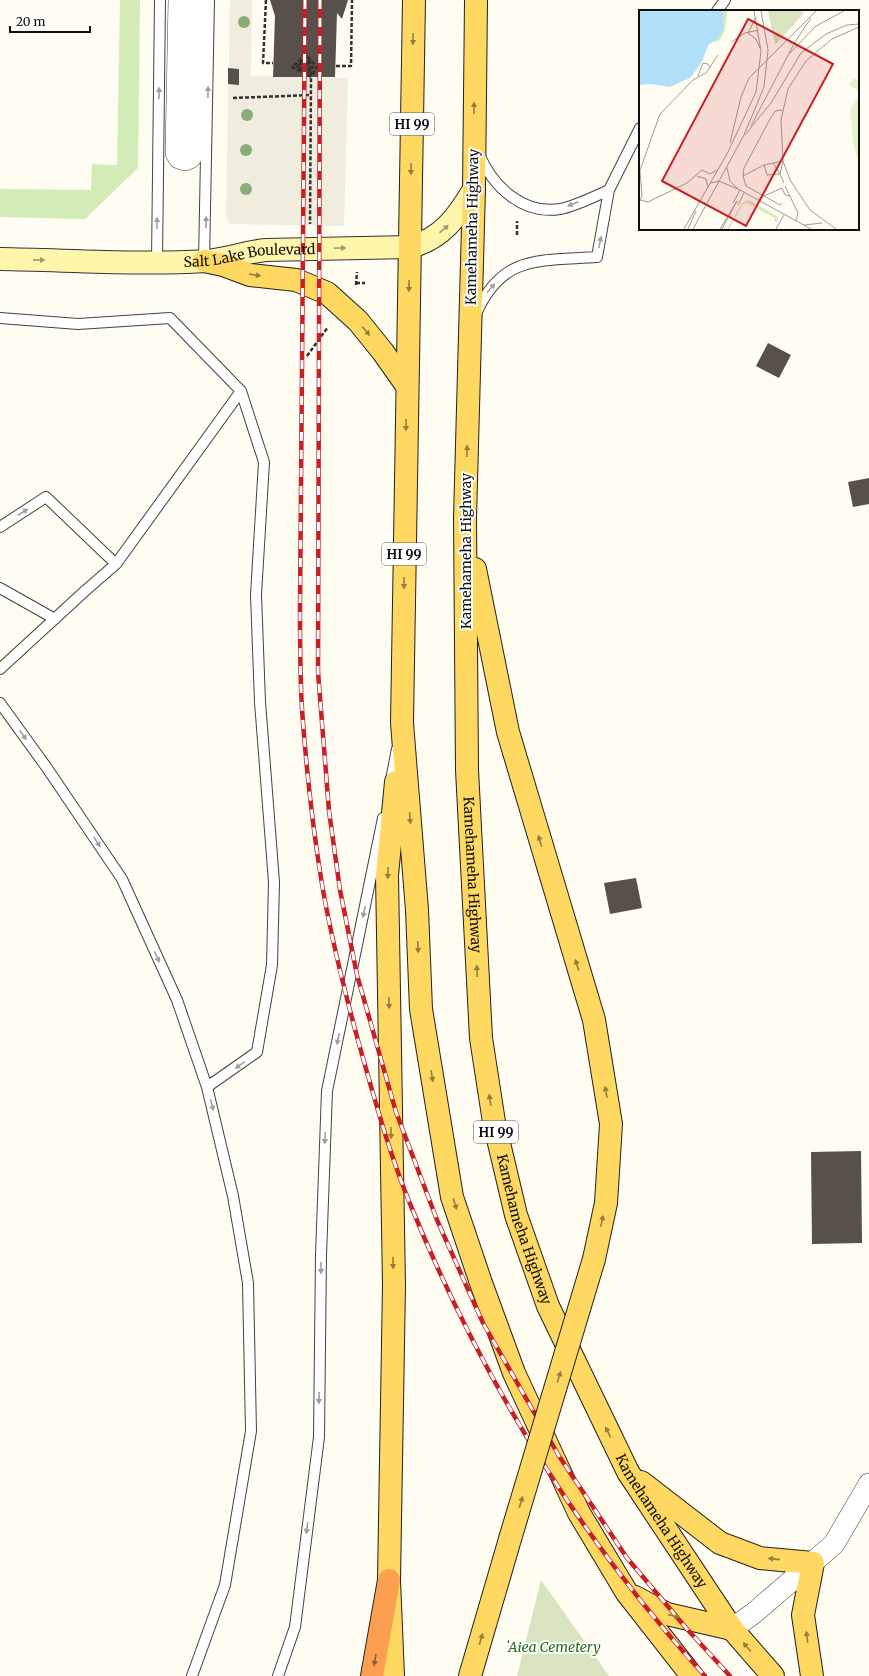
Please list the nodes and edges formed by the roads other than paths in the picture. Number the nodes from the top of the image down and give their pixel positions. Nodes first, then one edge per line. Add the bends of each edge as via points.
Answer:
1 (160, 0) edge
2 (180, 0) edge
3 (197, 0) edge
4 (209, 0) edge
5 (414, 0) edge
6 (476, 0) edge
7 (725, 0) edge
8 (718, 10) edge
9 (639, 130) edge
10 (474, 142) junction
11 (474, 189) junction
12 (610, 190) junction
13 (410, 247) junction
14 (0, 259) edge
15 (204, 261) junction
16 (157, 262) junction
17 (0, 318) edge
18 (470, 350) junction
19 (407, 386) junction
20 (241, 391) junction
21 (465, 518) junction
22 (0, 527) edge
23 (116, 564) junction
24 (0, 588) edge
25 (55, 619) junction
26 (0, 669) edge
27 (0, 704) edge
28 (402, 723) junction
29 (207, 1088) junction
30 (628, 1472) junction
31 (869, 1484) edge
32 (813, 1563) junction
33 (389, 1580) junction
34 (627, 1592) junction
35 (732, 1629) junction
36 (192, 1676) edge
37 (278, 1676) edge
38 (372, 1676) edge
39 (393, 1676) edge
40 (470, 1676) edge
41 (692, 1676) edge
42 (773, 1676) edge
43 (812, 1676) edge

16 -> 1 lane
2 - 3 street via 176,153 179,158 185,160 194,153
15 -> 4 lane
5 -> 13 main road, HI 99
10 -> 6 main road, Kamehameha Highway / HI 99
7 - 8 lane
9 - 12 lane
10 - 11 main road, Kamehameha Highway / HI 99
12 -> 10 lane via 562,208 540,208 524,204 512,198 496,183
13 -> 11 main road, Salt Lake Boulevard via 430,240 446,228 461,211
11 - 18 main road, Kamehameha Highway / HI 99
18 -> 12 lane via 476,313 486,293 500,277 515,267 544,260 597,257
15 -> 13 main road, Salt Lake Boulevard via 266,250
13 -> 19 main road, HI 99
14 -> 16 main road, Salt Lake Boulevard
15 - 16 main road, Salt Lake Boulevard
15 -> 19 main road via 250,275 296,280 323,291 358,321
17 - 20 lane via 78,324 170,318
21 -> 18 main road, Kamehameha Highway / HI 99
19 -> 28 main road, HI 99
20 - 23 lane
20 -> 29 lane via 264,462 256,595 260,702 274,882 272,965 257,1052
30 -> 21 main road, Kamehameha Highway / HI 99 via 548,1306 516,1215 494,1122 481,1038 467,770
40 -> 21 main road, bridge via 594,1259 606,1203 611,1124 595,1028 508,732
22 -> 23 lane via 46,498
23 - 25 lane
24 - 25 lane
25 - 26 lane
27 -> 29 lane via 122,879 176,1000
28 -> 33 main road via 387,875 394,1285
28 -> 34 main road, HI 99 via 417,910 421,1008 452,1197 514,1373 579,1514
28 -> 37 lane via 327,1091 321,1255 319,1437 294,1627
29 -> 36 lane via 233,1196 248,1283 251,1431 225,1585
32 -> 30 main road via 760,1558 720,1543
30 - 35 main road, Kamehameha Highway / HI 99
31 - 32 street via 834,1544
32 - 35 street via 754,1614
43 -> 32 main road via 803,1615
33 -> 38 highway
33 - 39 main road
34 -> 35 main road via 667,1614
34 - 41 main road, HI 99
42 -> 35 main road, Kamehameha Highway / HI 99

